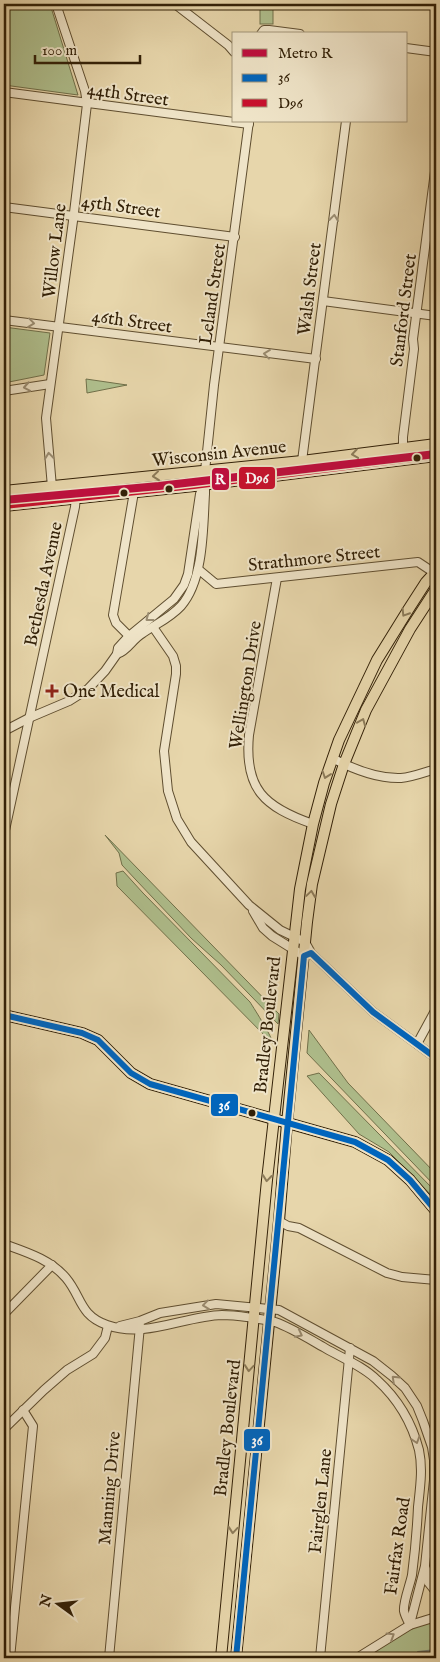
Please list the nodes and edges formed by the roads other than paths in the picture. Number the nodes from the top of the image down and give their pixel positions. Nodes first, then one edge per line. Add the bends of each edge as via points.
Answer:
1 (56, 4) edge
2 (174, 4) edge
3 (262, 32) edge
4 (284, 32) edge
5 (408, 48) edge
6 (232, 50) edge
7 (436, 52) edge
8 (4, 92) edge
9 (86, 104) junction
10 (232, 121) edge
11 (346, 122) edge
12 (249, 123) edge
13 (436, 164) edge
14 (4, 207) edge
15 (74, 215) junction
16 (235, 236) junction
17 (323, 301) junction
18 (416, 313) junction
19 (436, 316) edge
20 (4, 320) edge
21 (59, 327) junction
22 (219, 348) junction
23 (316, 359) junction
24 (50, 384) junction
25 (4, 391) edge
26 (436, 444) edge
27 (403, 447) junction
28 (436, 456) edge
29 (403, 460) junction
30 (302, 461) junction
31 (205, 471) junction
32 (77, 485) junction
33 (204, 485) junction
34 (52, 487) junction
35 (4, 491) edge
36 (134, 492) junction
37 (76, 498) junction
38 (43, 502) junction
39 (4, 506) edge
40 (198, 569) junction
41 (435, 573) edge
42 (188, 574) junction
43 (277, 578) junction
44 (195, 581) junction
45 (436, 589) edge
46 (429, 598) junction
47 (153, 627) junction
48 (131, 638) junction
49 (29, 718) junction
50 (4, 731) edge
51 (332, 758) junction
52 (344, 764) junction
53 (436, 769) edge
54 (313, 824) junction
55 (4, 836) edge
56 (249, 905) junction
57 (293, 936) junction
58 (305, 942) junction
59 (292, 948) junction
60 (308, 954) junction
61 (436, 1009) edge
62 (4, 1015) edge
63 (417, 1044) junction
64 (436, 1058) edge
65 (273, 1119) junction
66 (287, 1123) junction
67 (436, 1211) edge
68 (284, 1224) junction
69 (4, 1244) edge
70 (52, 1265) junction
71 (436, 1280) edge
72 (255, 1306) junction
73 (270, 1308) junction
74 (4, 1314) edge
75 (254, 1319) junction
76 (268, 1321) junction
77 (108, 1326) junction
78 (140, 1326) junction
79 (350, 1348) junction
80 (348, 1361) junction
81 (23, 1410) junction
82 (4, 1429) edge
83 (417, 1528) junction
84 (430, 1529) junction
85 (426, 1566) junction
86 (436, 1592) edge
87 (436, 1617) edge
88 (410, 1625) junction
89 (10, 1658) edge
90 (109, 1658) edge
91 (221, 1658) edge
92 (236, 1658) edge
93 (320, 1658) edge
94 (357, 1658) edge

1 - 9 street, Willow Lane via 85,91
2 - 6 street
3 - 4 street
5 - 7 street
8 - 9 street, 44th Street
9 - 10 street, 44th Street
9 - 15 street, Willow Lane
17 -> 11 street, Walsh Street
12 - 16 street, Leland Street
13 - 18 street, Stanford Street
14 - 15 street, 45th Street
15 - 16 street, 45th Street
15 - 21 street, Willow Lane
16 - 22 street, Leland Street
17 - 18 street
17 - 23 street, Walsh Street
18 - 19 street
18 - 27 street, Stanford Street
20 -> 21 street, 46th Street
21 - 22 street, 46th Street
21 - 24 street, Willow Lane
23 -> 22 street, 46th Street
22 - 31 street, Leland Street
23 - 30 street, Walsh Street
24 -> 25 street
34 -> 24 street, Willow Lane via 46,425
26 - 27 main road, Wisconsin Avenue
27 - 29 street, Stanford Street
27 -> 30 main road, Wisconsin Avenue
28 - 29 main road, Wisconsin Avenue
29 - 33 main road, Wisconsin Avenue
30 - 31 main road, Wisconsin Avenue
31 -> 32 main road, Wisconsin Avenue
31 - 33 street, Leland Street
32 - 34 main road, Wisconsin Avenue
32 - 37 street, Bethesda Avenue
33 - 36 main road, Wisconsin Avenue
33 - 40 street
33 - 42 street
34 - 35 main road, Wisconsin Avenue
34 - 38 street
36 - 37 main road, Wisconsin Avenue
36 - 48 street via 113,615 116,623
37 - 38 main road, Wisconsin Avenue
37 - 49 street, Bethesda Avenue
38 - 39 main road, Wisconsin Avenue
40 - 43 street, Strathmore Street via 216,584
40 - 44 street
41 - 43 street, Strathmore Street via 418,562
41 - 46 main road
41 -> 51 main road, Bradley Boulevard via 377,660
42 - 44 street
42 -> 48 street via 174,599
43 - 54 street, Wellington Drive via 249,736 249,769 256,785 274,806 289,816
44 - 47 street via 181,606
45 - 46 main road, Bradley Boulevard
52 -> 46 main road, Bradley Boulevard via 374,696
47 - 48 street
47 - 56 street via 176,666 164,751 168,792 177,819 191,842
48 - 49 street via 118,648 97,680 80,696
49 - 50 street
49 - 55 street, Bethesda Avenue
51 - 52 street
51 -> 54 main road, Bradley Boulevard
52 - 53 street via 377,775 401,778
58 -> 52 main road, Bradley Boulevard via 312,884
54 - 57 main road, Bradley Boulevard
56 - 57 street via 280,930
56 - 59 street via 263,928
57 - 58 street
57 - 59 main road, Bradley Boulevard
58 - 60 main road, Bradley Boulevard
59 - 60 street
59 - 65 main road, Bradley Boulevard
60 - 63 street via 373,1012
60 - 66 main road, Bradley Boulevard
61 - 63 street
62 - 65 main road via 76,1030 98,1040 131,1073 146,1082
63 - 64 street
65 - 66 main road
65 -> 72 main road, Bradley Boulevard
66 - 67 main road via 355,1142 381,1155 410,1180
66 - 68 main road, Bradley Boulevard
68 - 71 street via 299,1228 387,1273
68 - 73 main road, Bradley Boulevard
69 - 70 street
70 - 74 street
70 - 77 street via 66,1279 89,1315
72 - 73 street, Fairfax Road
72 - 75 main road, Bradley Boulevard
72 -> 78 street, Fairfax Road via 216,1304 189,1307 160,1313
73 - 76 main road, Bradley Boulevard
73 - 79 street, Fairfax Road via 281,1310
75 - 76 street, Fairfax Road
75 - 78 street, Fairfax Road via 220,1315
75 -> 91 main road, Bradley Boulevard
76 -> 80 street, Fairfax Road via 298,1333
76 - 92 main road, Bradley Boulevard
77 - 78 street, Fairfax Road via 125,1330
77 - 81 street via 105,1338 93,1354 67,1370
78 - 90 street, Manning Drive
79 - 80 street, Fairglen Lane
84 -> 79 street, Fairfax Road via 434,1460 417,1406 392,1376
80 -> 83 street, Fairfax Road via 376,1379 398,1404 415,1437 421,1462
80 - 93 street, Fairglen Lane
81 - 82 street
81 - 89 street via 32,1426
83 - 84 street
83 - 88 street, Fairfax Road via 412,1576 404,1606
84 - 85 street, Fairfax Road
85 - 86 street via 428,1582
85 - 88 street, Fairfax Road
87 - 88 street
94 -> 88 street

